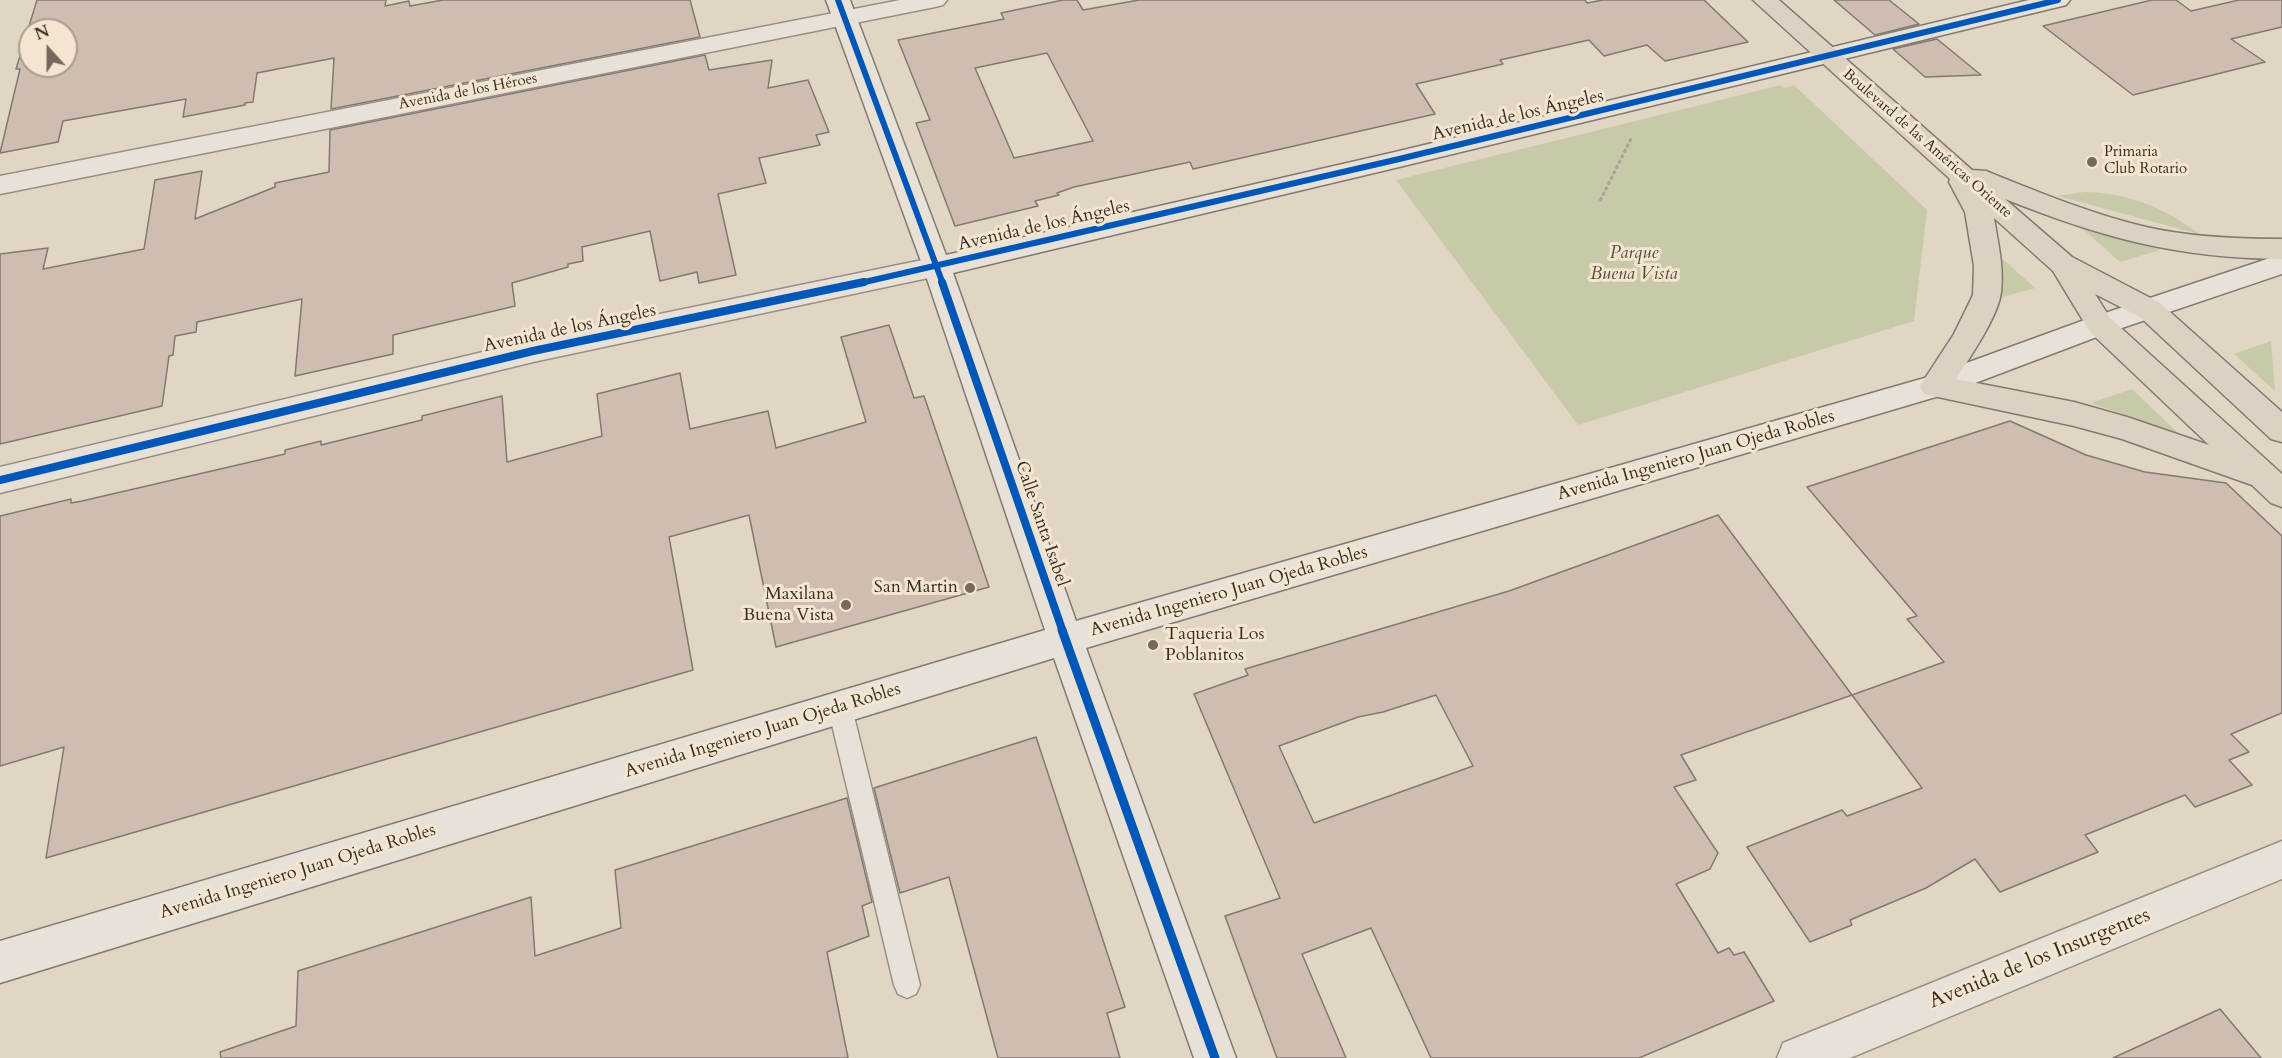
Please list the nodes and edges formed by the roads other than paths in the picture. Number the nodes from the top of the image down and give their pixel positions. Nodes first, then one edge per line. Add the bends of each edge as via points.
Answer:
1 (935, 0) edge
2 (1765, 0) edge
3 (2058, 0) edge
4 (841, 9) edge
5 (1828, 57) junction
6 (1953, 167) junction
7 (0, 185) edge
8 (2282, 249) edge
9 (2062, 264) junction
10 (2282, 264) edge
11 (937, 267) junction
12 (2150, 310) junction
13 (2100, 325) junction
14 (1935, 386) junction
15 (2282, 430) edge
16 (0, 480) edge
17 (2272, 485) edge
18 (1066, 639) junction
19 (840, 708) junction
20 (2282, 860) edge
21 (0, 962) edge
22 (907, 985) dead end
23 (1215, 1058) edge
24 (1798, 1058) edge

1 - 4 street, Avenida de los Héroes
2 - 5 main road, Boulevard de las Américas Oriente
3 - 5 street, Avenida de los Ángeles
4 - 7 street, Avenida de los Héroes
4 - 11 street, Calle Santa Isabel
5 - 6 main road, Boulevard de las Américas Oriente
5 - 11 street, Avenida de los Ángeles
6 - 8 main road via 2048,206 2128,232 2226,249
6 - 9 main road, Boulevard de las Américas Oriente
6 - 14 main road via 1979,212 1988,266 1987,295 1967,338
9 - 12 main road, Boulevard de las Américas Oriente
9 - 13 main road, Boulevard de las Américas Oriente
10 - 12 street, Avenida Ingeniero Juan Ojeda Robles
11 - 16 street, Avenida de los Ángeles via 533,351
11 - 18 street, Calle Santa Isabel
12 - 13 street, Avenida Ingeniero Juan Ojeda Robles
12 - 15 main road, Boulevard de las Américas Oriente
13 - 14 street, Avenida Ingeniero Juan Ojeda Robles
13 - 17 main road, Boulevard de las Américas Oriente
14 - 17 main road via 2074,414 2127,429
14 - 18 street, Avenida Ingeniero Juan Ojeda Robles
18 - 19 street, Avenida Ingeniero Juan Ojeda Robles
18 - 23 street, Calle Santa Isabel
19 - 21 street, Avenida Ingeniero Juan Ojeda Robles
19 - 22 lane
20 - 24 street, Avenida de los Insurgentes

